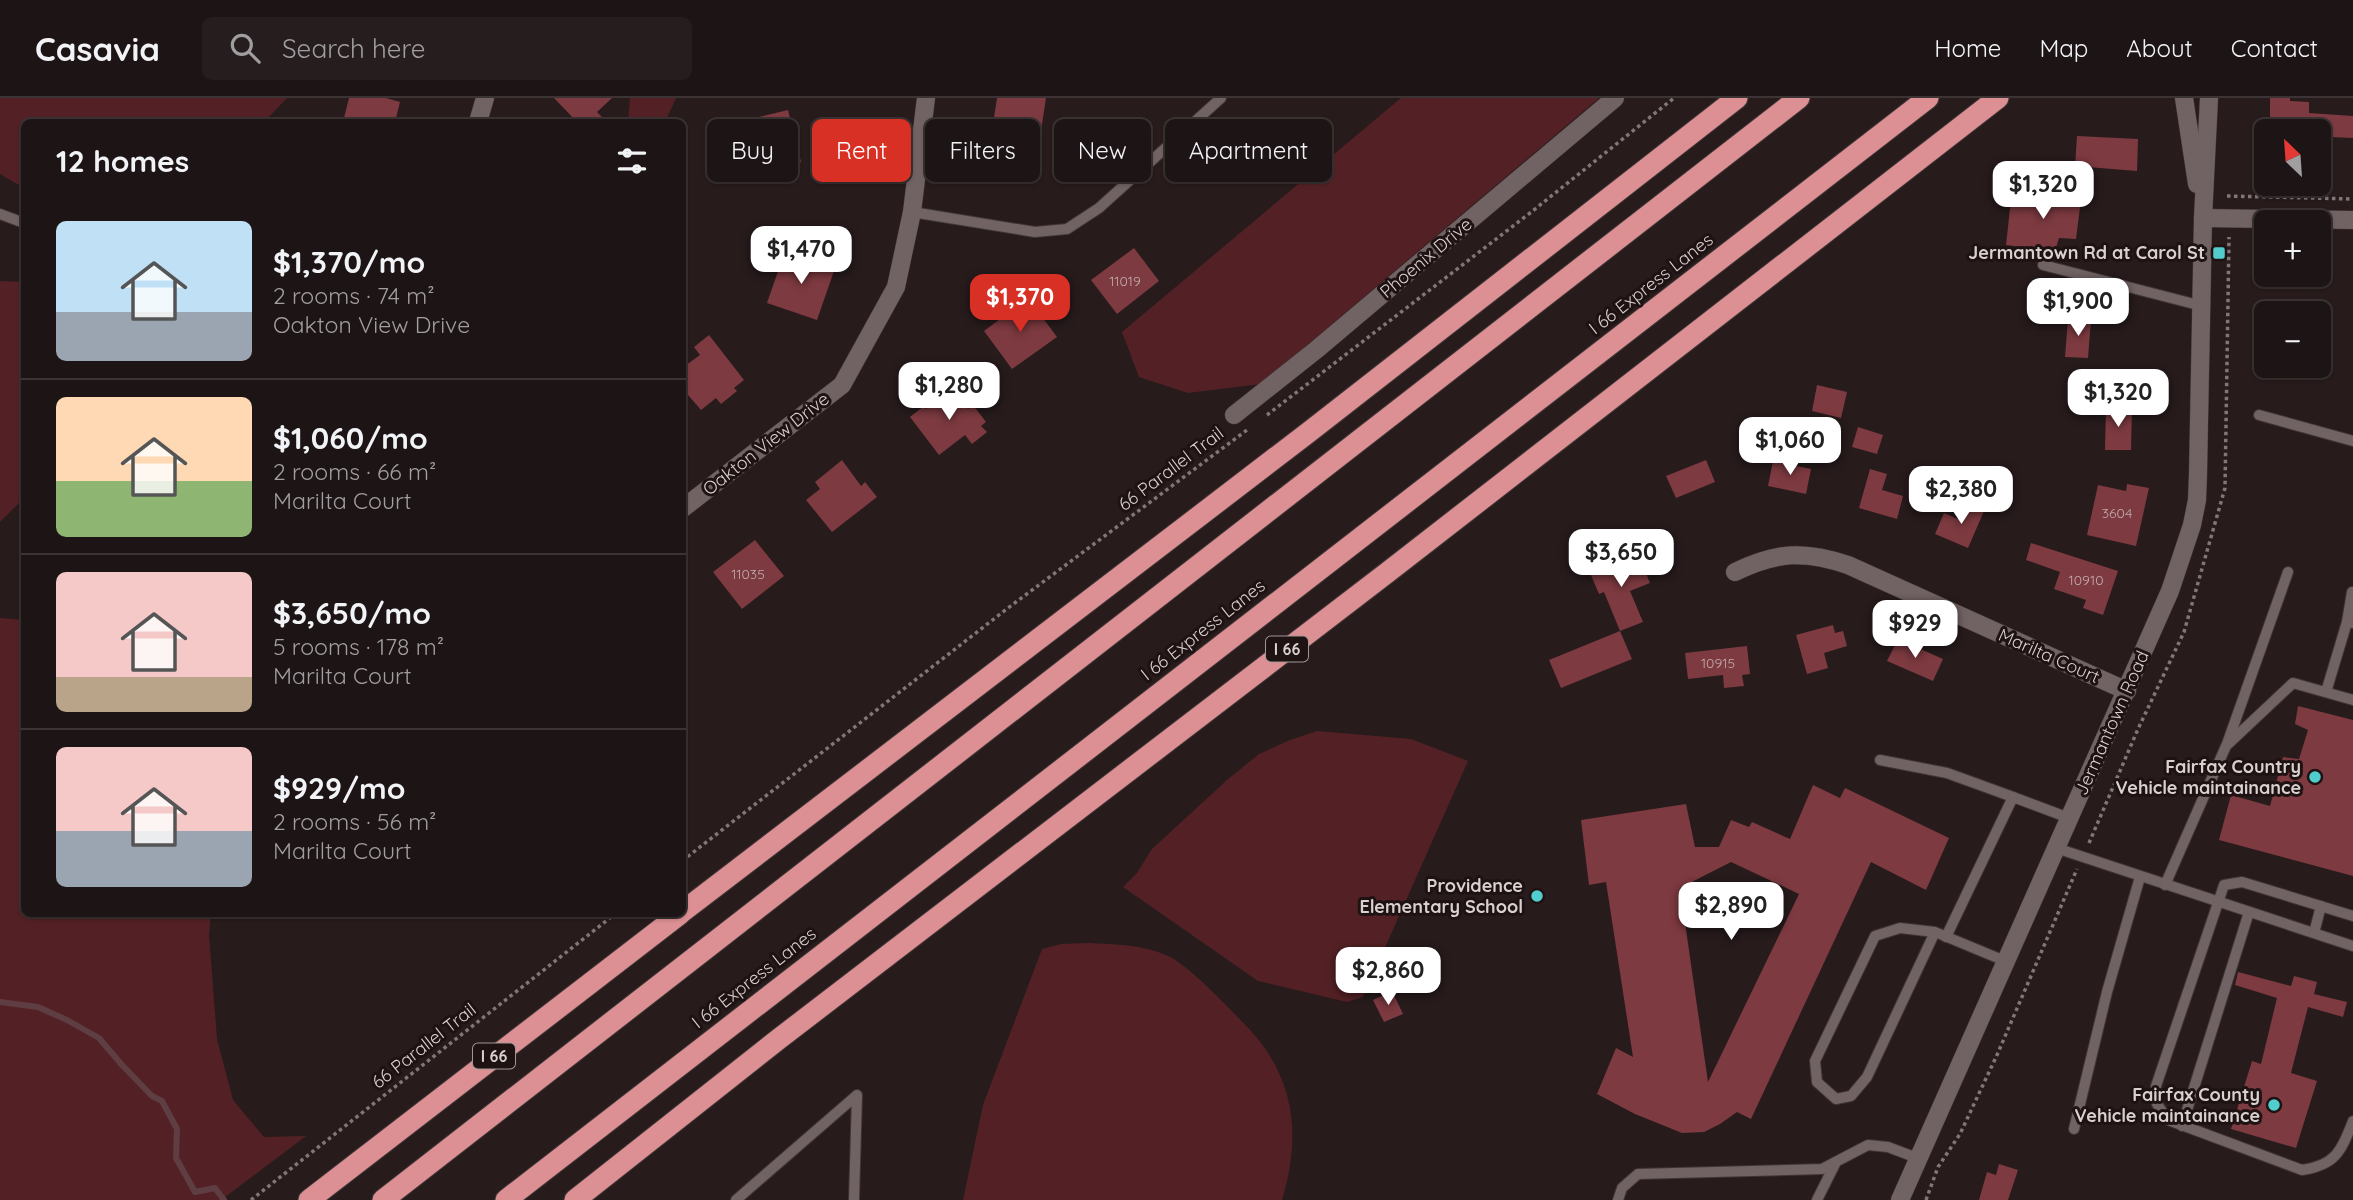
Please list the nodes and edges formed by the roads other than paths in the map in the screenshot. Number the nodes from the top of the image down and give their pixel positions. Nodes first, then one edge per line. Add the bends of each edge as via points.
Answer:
1 (485, 98) edge
2 (926, 98) edge
3 (1221, 98) edge
4 (1615, 98) edge
5 (1737, 98) edge
6 (1799, 98) edge
7 (1928, 98) edge
8 (1998, 98) edge
9 (2183, 98) edge
10 (2209, 98) edge
11 (479, 119) edge
12 (912, 212) junction
13 (0, 215) edge
14 (2203, 218) junction
15 (2353, 220) edge
16 (21, 222) edge
17 (2043, 265) dead end
18 (2202, 306) junction
19 (1234, 415) dead end
20 (2259, 415) dead end
21 (2353, 440) edge
22 (686, 506) edge
23 (1735, 572) dead end
24 (2288, 572) dead end
25 (2352, 592) edge
26 (2350, 622) edge
27 (2127, 691) junction
28 (2326, 692) junction
29 (2353, 700) edge
30 (2226, 746) junction
31 (1880, 760) dead end
32 (2013, 797) junction
33 (2069, 818) junction
34 (2056, 848) junction
35 (2140, 877) junction
36 (2165, 885) junction
37 (2217, 901) junction
38 (2321, 906) junction
39 (686, 909) edge
40 (2249, 912) junction
41 (2353, 916) edge
42 (676, 917) edge
43 (1935, 932) junction
44 (2314, 933) junction
45 (1946, 937) junction
46 (2353, 946) edge
47 (2005, 961) junction
48 (2353, 1121) edge
49 (2182, 1126) junction
50 (2074, 1129) dead end
51 (1917, 1158) junction
52 (1836, 1162) junction
53 (309, 1200) edge
54 (383, 1200) edge
55 (506, 1200) edge
56 (575, 1200) edge
57 (736, 1200) edge
58 (854, 1200) edge
59 (1618, 1200) edge
60 (1817, 1200) edge
61 (1900, 1200) edge

1 - 11 street
2 - 12 street, Oakton View Drive
3 - 12 lane via 1099,208 1067,229 1035,232
4 - 19 street, Phoenix Drive
5 - 39 highway, I 66
6 - 54 highway
7 - 55 highway, I 66 Express Lanes
8 - 56 highway, I 66
9 - 14 street, Jermantown Road
10 - 14 street, Jermantown Road
12 - 22 street, Oakton View Drive via 896,287 842,385
13 - 16 lane
14 - 15 street
14 - 18 street, Jermantown Road
17 - 18 lane
18 - 27 street, Jermantown Road via 2199,474 2194,512 2170,592
20 - 21 lane
23 - 27 street, Marilta Court via 1772,557 1825,557
24 - 30 lane
25 - 26 lane
26 - 28 lane
27 - 33 street, Jermantown Road
28 - 29 lane
28 - 30 lane via 2293,683
30 - 36 lane
31 - 32 lane via 1947,774
32 - 33 lane
32 - 45 lane
33 - 34 street, Jermantown Road
34 - 35 lane
34 - 47 street, Jermantown Road
35 - 36 lane
35 - 50 lane
36 - 37 lane
37 - 38 lane via 2224,886 2242,882
37 - 40 lane
37 - 49 lane via 2156,1086 2157,1104 2168,1120
38 - 41 lane
38 - 44 lane
40 - 44 lane
40 - 49 lane
42 - 53 highway, I 66
43 - 43 lane via 1900,928 1875,936 1815,1061 1817,1082 1836,1099 1851,1096 1867,1077
43 - 45 lane
44 - 46 lane
45 - 47 lane
47 - 51 street, Jermantown Road
48 - 49 lane via 2343,1146 2323,1167 2302,1170
51 - 52 lane via 1888,1147 1868,1146
51 - 61 street, Jermantown Road
52 - 59 lane via 1822,1169 1638,1174 1622,1188
52 - 60 lane
57 - 58 lane via 857,1095

